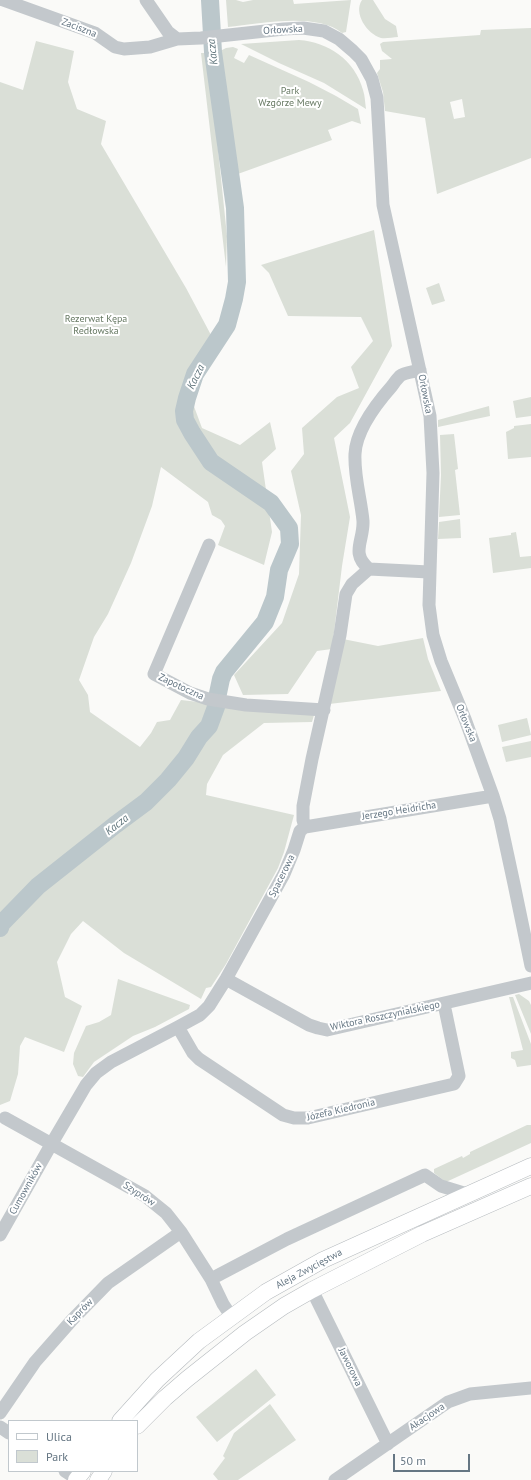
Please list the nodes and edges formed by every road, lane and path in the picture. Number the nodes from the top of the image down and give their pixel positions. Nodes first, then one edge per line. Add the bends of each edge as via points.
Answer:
1 (3, 0) edge
2 (146, 0) edge
3 (177, 39) junction
4 (420, 370) junction
5 (209, 545) dead end
6 (369, 569) junction
7 (429, 572) junction
8 (324, 710) junction
9 (493, 796) junction
10 (305, 827) junction
11 (531, 966) edge
12 (226, 979) junction
13 (531, 984) edge
14 (444, 1004) junction
15 (178, 1028) junction
16 (5, 1118) dead end
17 (52, 1143) junction
18 (531, 1166) edge
19 (531, 1186) edge
20 (467, 1194) junction
21 (181, 1232) junction
22 (0, 1235) edge
23 (211, 1279) junction
24 (312, 1290) junction
25 (231, 1316) junction
26 (531, 1388) edge
27 (0, 1413) edge
28 (121, 1420) edge
29 (138, 1425) edge
30 (388, 1444) junction
31 (341, 1478) edge

1 - 3 street, Zaciszna via 95,33 124,50 150,47
2 - 3 street via 168,32
3 - 4 street, Orłowska via 303,28 324,31 339,39 361,58 372,79 377,98 383,205
4 - 6 street via 400,376 379,402 357,440 356,478 363,523 358,553 361,561
4 - 7 street, Orłowska via 430,416 433,453
5 - 8 street, Zapotoczna via 154,674 190,694 208,699 246,705
6 - 7 street
6 - 8 street via 352,584 346,594
7 - 9 street, Orłowska via 429,605 433,635
8 - 10 street via 303,806
9 - 10 street, Jerzego Heidricha
9 - 11 street, Orłowska
10 - 12 street, Spacerowa via 300,831 284,874
12 - 14 street, Wiktora Roszczynialskiego via 309,1025 323,1029
12 - 15 street, Spacerowa via 209,1006 200,1015
13 - 14 street, Wiktora Roszczynialskiego
14 - 15 street, Józefa Kiedronia via 459,1076 454,1084 304,1119 283,1115 199,1059
15 - 17 street, Spacerowa via 111,1062 96,1073
16 - 17 street, Szyprów
17 - 21 street, Szyprów via 145,1196 166,1213
17 - 22 street, Cumowników
18 - 20 main road, Aleja Zwycięstwa
19 - 24 main road, Aleja Zwycięstwa via 422,1234
20 - 23 street via 441,1186 424,1175
20 - 25 main road, Aleja Zwycięstwa via 316,1264 266,1292
21 - 23 street, Szyprów
21 - 27 street, Kaprów via 108,1284 77,1315 35,1362
23 - 25 street, Szyprów
24 - 29 main road, Aleja Zwycięstwa via 269,1315 245,1333 166,1398
24 - 30 street, Jaworowa
25 - 28 main road, Aleja Zwycięstwa via 156,1380
26 - 30 street, Akacjowa via 460,1396
30 - 31 street, Akacjowa

